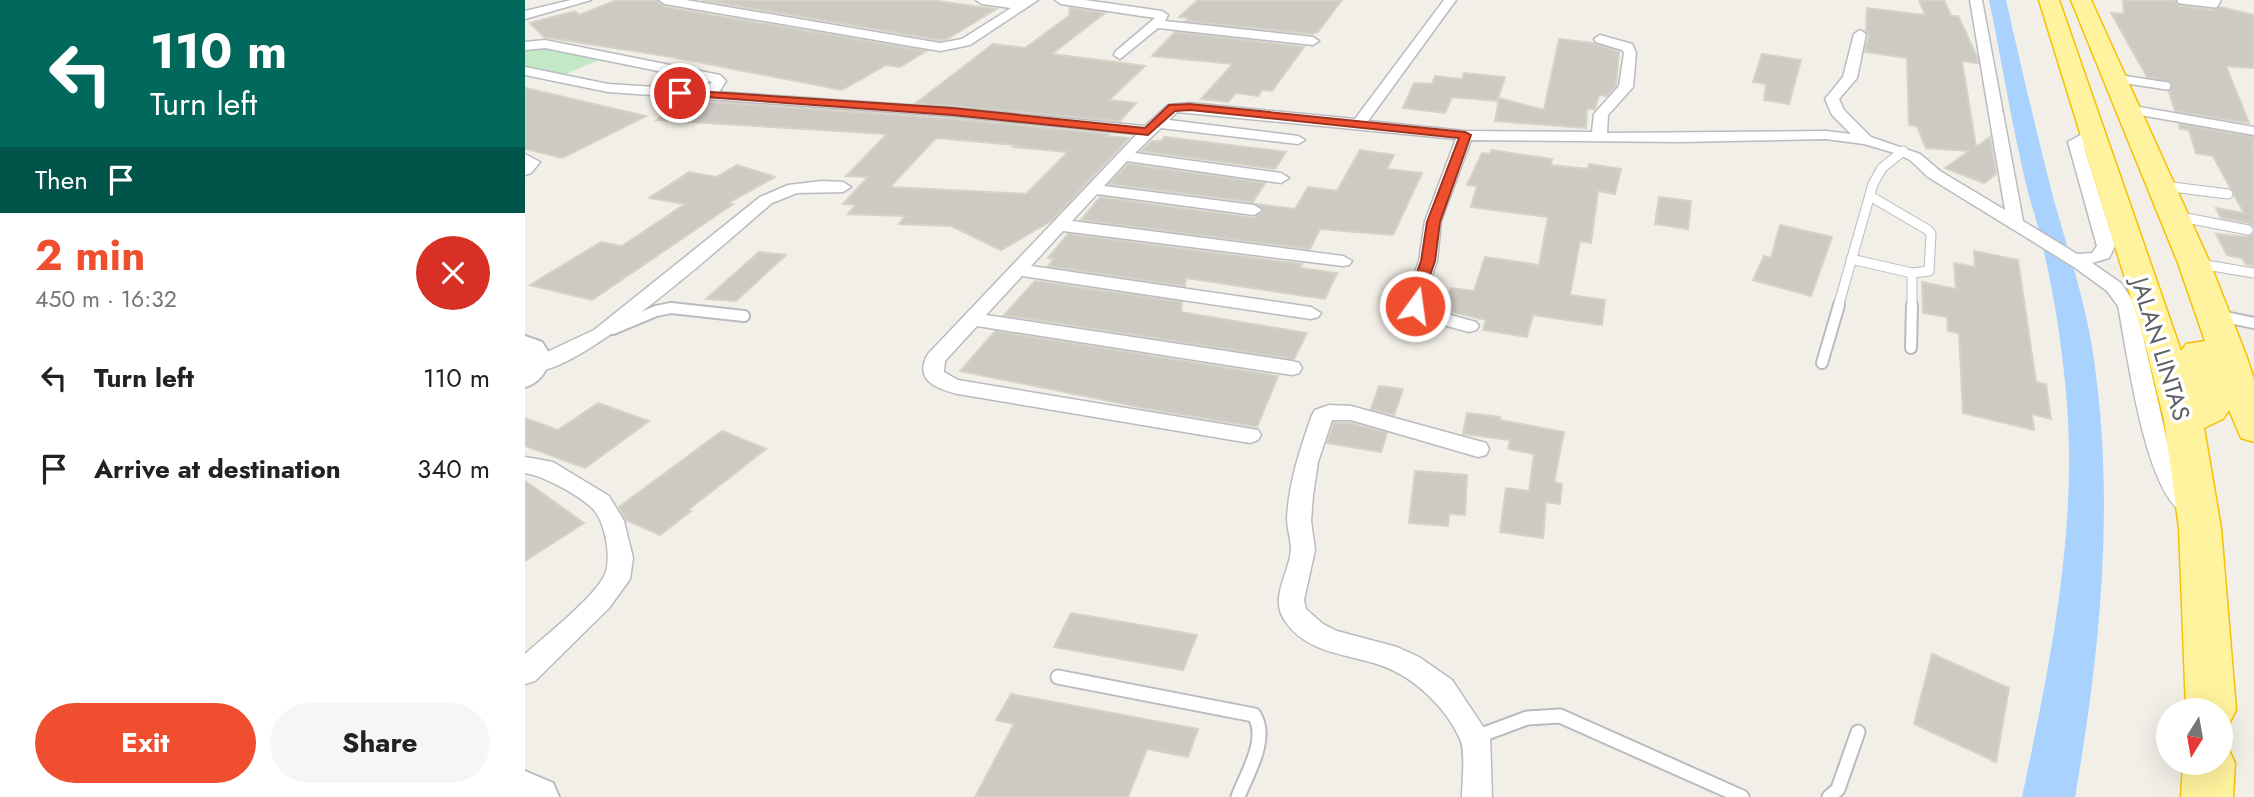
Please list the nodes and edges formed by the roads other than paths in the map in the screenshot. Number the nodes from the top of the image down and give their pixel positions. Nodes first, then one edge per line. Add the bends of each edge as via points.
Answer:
1 (552, 0) edge
2 (585, 0) edge
3 (665, 0) edge
4 (982, 0) edge
5 (1061, 0) edge
6 (1450, 0) edge
7 (1976, 0) edge
8 (2049, 0) edge
9 (2081, 0) edge
10 (2181, 0) edge
11 (2217, 0) edge
12 (1027, 3) edge
13 (566, 5) junction
14 (525, 15) edge
15 (1156, 24) junction
16 (1860, 34) dead end
17 (1600, 39) dead end
18 (1313, 41) dead end
19 (525, 46) edge
20 (1120, 55) dead end
21 (525, 71) edge
22 (2112, 78) junction
23 (2167, 86) dead end
24 (706, 94) junction
25 (2128, 109) junction
26 (1360, 122) junction
27 (1152, 127) junction
28 (2254, 131) edge
29 (2091, 133) junction
30 (1465, 135) junction
31 (1599, 136) junction
32 (1298, 140) dead end
33 (1866, 140) junction
34 (1903, 151) junction
35 (1123, 156) junction
36 (525, 159) edge
37 (525, 170) edge
38 (1281, 177) dead end
39 (2161, 185) junction
40 (843, 187) dead end
41 (1094, 189) junction
42 (2228, 194) dead end
43 (1870, 196) junction
44 (1254, 210) dead end
45 (2173, 216) junction
46 (2015, 222) junction
47 (1060, 225) junction
48 (2248, 230) dead end
49 (1851, 259) junction
50 (2074, 259) junction
51 (1343, 261) dead end
52 (2194, 263) junction
53 (1019, 270) junction
54 (1912, 273) junction
55 (2254, 273) edge
56 (1311, 313) dead end
57 (2214, 315) junction
58 (744, 316) dead end
59 (973, 319) junction
60 (2254, 323) edge
61 (1469, 326) dead end
62 (601, 334) junction
63 (1911, 348) dead end
64 (528, 363) edge
65 (1822, 363) dead end
66 (1292, 368) dead end
67 (2237, 370) junction
68 (2183, 422) junction
69 (2254, 429) edge
70 (1250, 435) dead end
71 (1478, 449) dead end
72 (525, 465) edge
73 (2199, 518) junction
74 (525, 672) edge
75 (1058, 677) dead end
76 (2211, 698) edge
77 (1857, 732) dead end
78 (1476, 737) junction
79 (2208, 775) edge
80 (525, 791) edge
81 (539, 797) edge
82 (1238, 797) edge
83 (1477, 797) edge
84 (1742, 797) edge
85 (1829, 797) edge
86 (2207, 797) edge

1 - 13 street
2 - 13 street
3 - 12 street via 940,47 966,42
4 - 12 street
5 - 15 street via 1158,13 1163,18
6 - 26 street
7 - 46 street
8 - 29 highway, JALAN LINTAS
9 - 22 highway
10 - 11 lane via 2215,4
13 - 14 street
15 - 18 street
15 - 20 street
16 - 33 street via 1850,78 1832,99 1837,112
17 - 31 street via 1627,47 1630,53 1624,92 1601,114
19 - 24 street via 545,44 719,81
21 - 24 street via 595,86
22 - 23 lane
22 - 25 highway
24 - 27 street
25 - 28 street
25 - 39 highway
26 - 27 street via 1190,107 1173,108
26 - 30 street
27 - 32 street
27 - 35 street
29 - 50 street via 2076,142 2077,150 2106,246 2095,258
29 - 68 highway, JALAN LINTAS via 2166,352
30 - 31 street
30 - 61 street via 1433,222 1415,306 1421,313
31 - 33 street via 1826,135
33 - 34 street
34 - 43 lane via 1882,168
34 - 46 street
35 - 38 street
35 - 41 street
36 - 37 street via 532,162
39 - 42 lane
39 - 45 highway
40 - 62 street via 795,186 766,200
41 - 44 street
41 - 47 street
43 - 49 lane
43 - 54 lane via 1931,234 1929,271
45 - 48 lane
45 - 52 highway
46 - 50 street
47 - 51 street
47 - 53 street
49 - 54 lane
49 - 65 lane
50 - 73 street via 2114,288 2127,306 2158,450 2173,484
52 - 55 lane
52 - 57 highway
53 - 56 street
53 - 59 street
54 - 63 lane
57 - 60 lane
57 - 67 highway
58 - 62 lane via 671,308
59 - 66 street
59 - 70 street via 935,359 932,370 942,383
62 - 64 street via 560,356
67 - 68 highway via 2198,352 2195,359 2210,410
67 - 69 highway
68 - 73 highway, JALAN LINTAS
71 - 78 street via 1351,413 1323,415 1307,462 1299,521 1303,550 1291,600 1295,615 1314,632 1387,655 1442,689
72 - 74 street via 545,468 601,502 612,521 621,558 617,579 600,600
73 - 76 highway, JALAN LINTAS
75 - 82 lane via 1254,715 1260,738
77 - 85 lane via 1838,789
78 - 83 street
78 - 84 lane via 1521,717 1560,716
79 - 86 highway
80 - 81 street

